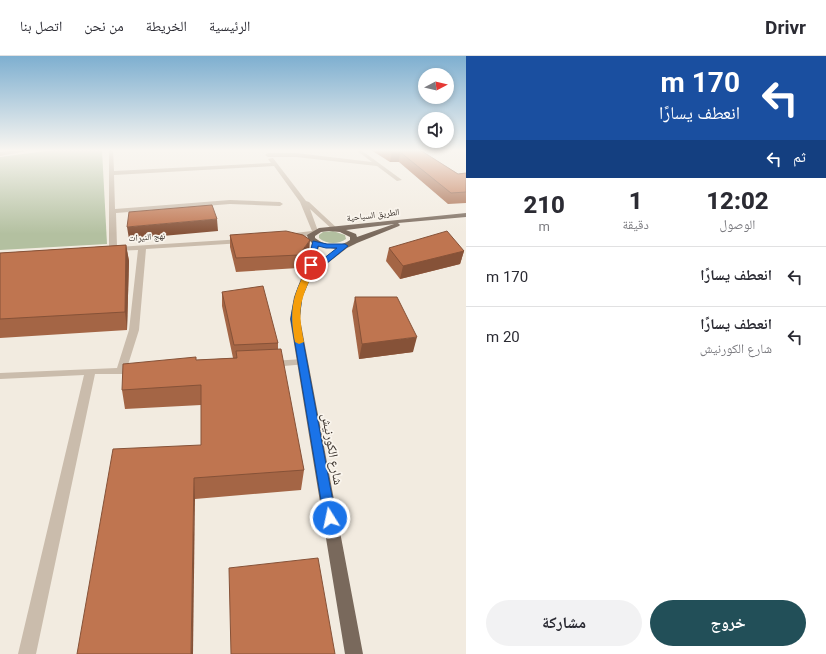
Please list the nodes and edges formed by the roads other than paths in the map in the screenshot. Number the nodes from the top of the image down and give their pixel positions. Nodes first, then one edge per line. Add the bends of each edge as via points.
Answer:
1 (112, 178) edge
2 (286, 178) edge
3 (397, 178) edge
4 (399, 180) dead end
5 (302, 199) junction
6 (280, 204) dead end
7 (112, 212) junction
8 (466, 215) edge
9 (411, 220) junction
10 (336, 229) junction
11 (314, 232) junction
12 (249, 241) edge
13 (354, 241) junction
14 (315, 242) junction
15 (345, 246) junction
16 (142, 248) junction
17 (308, 275) junction
18 (303, 362) junction
19 (264, 364) edge
20 (145, 370) edge
21 (90, 371) junction
22 (121, 371) junction
23 (0, 376) edge
24 (27, 654) edge
25 (354, 654) edge

1 - 7 street
2 - 5 street
3 - 4 street
5 - 10 street
5 - 11 street via 312,218
6 - 7 street via 230,202
7 - 16 street, نهج النيرات via 109,250
8 - 9 main road, الطريق السياحية
9 - 10 main road, الطريق السياحية
9 - 13 main road, الطريق السياحية
10 - 11 main road, الطريق السياحية
10 - 13 main road via 353,236
11 - 14 main road, شارع الكورنيش via 311,237
11 - 14 street via 279,239
12 - 16 street, نهج النيرات
13 - 15 main road, الطريق السياحية
14 - 15 main road via 326,246
14 - 17 main road, شارع الكورنيش
15 - 17 main road, شارع الكورنيش
16 - 22 street via 134,330
17 - 18 main road, شارع الكورنيش via 298,297 295,319
18 - 19 street
18 - 25 main road, شارع الكورنيش
20 - 22 street
21 - 22 street
21 - 23 street
21 - 24 street

